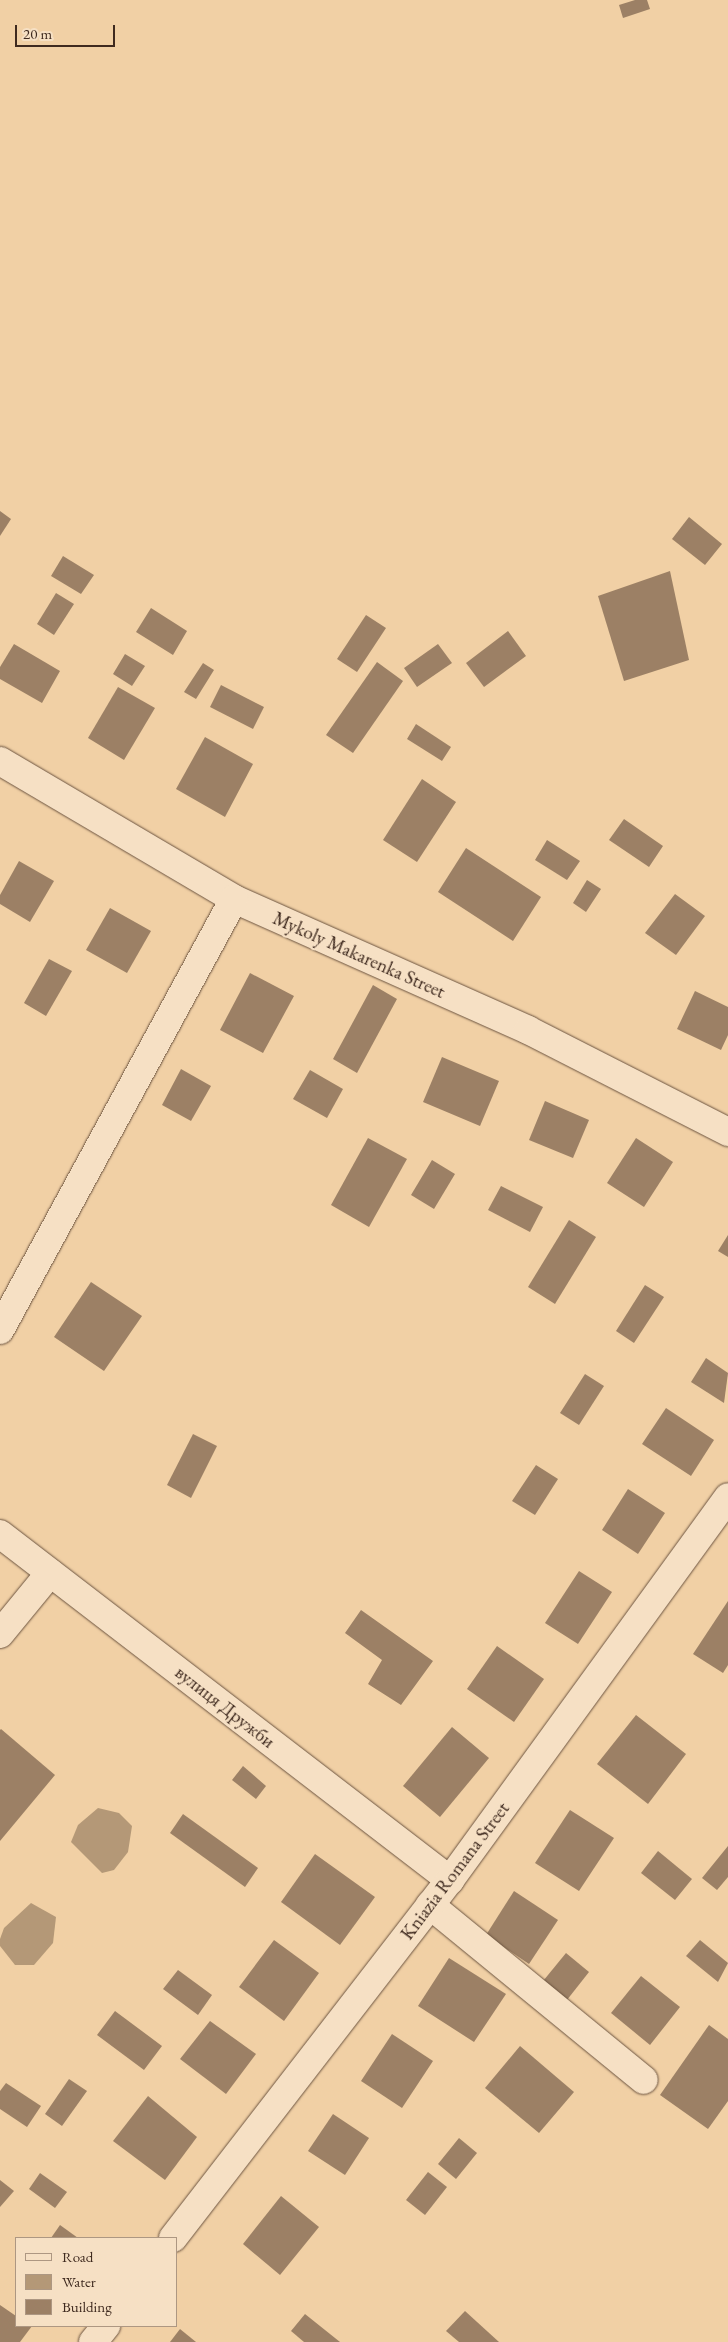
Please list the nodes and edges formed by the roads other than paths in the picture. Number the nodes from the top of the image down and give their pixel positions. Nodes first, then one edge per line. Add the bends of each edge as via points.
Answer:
1 (0, 760) edge
2 (234, 899) junction
3 (728, 1132) edge
4 (0, 1330) edge
5 (728, 1497) edge
6 (0, 1534) edge
7 (50, 1573) junction
8 (0, 1634) edge
9 (450, 1880) junction
10 (430, 1905) junction
11 (644, 2080) dead end
12 (174, 2237) edge
13 (105, 2327) edge
14 (93, 2342) edge

1 - 2 street, Mykoly Makarenka Street
2 - 3 street, Mykoly Makarenka Street via 528,1030
2 - 4 street
5 - 9 street, Kniazia Romana Street
6 - 7 street, вулиця Дружби
7 - 8 street
7 - 9 street, вулиця Дружби
9 - 10 street, Kniazia Romana Street
10 - 11 street
10 - 12 street, Kniazia Romana Street
13 - 14 street

